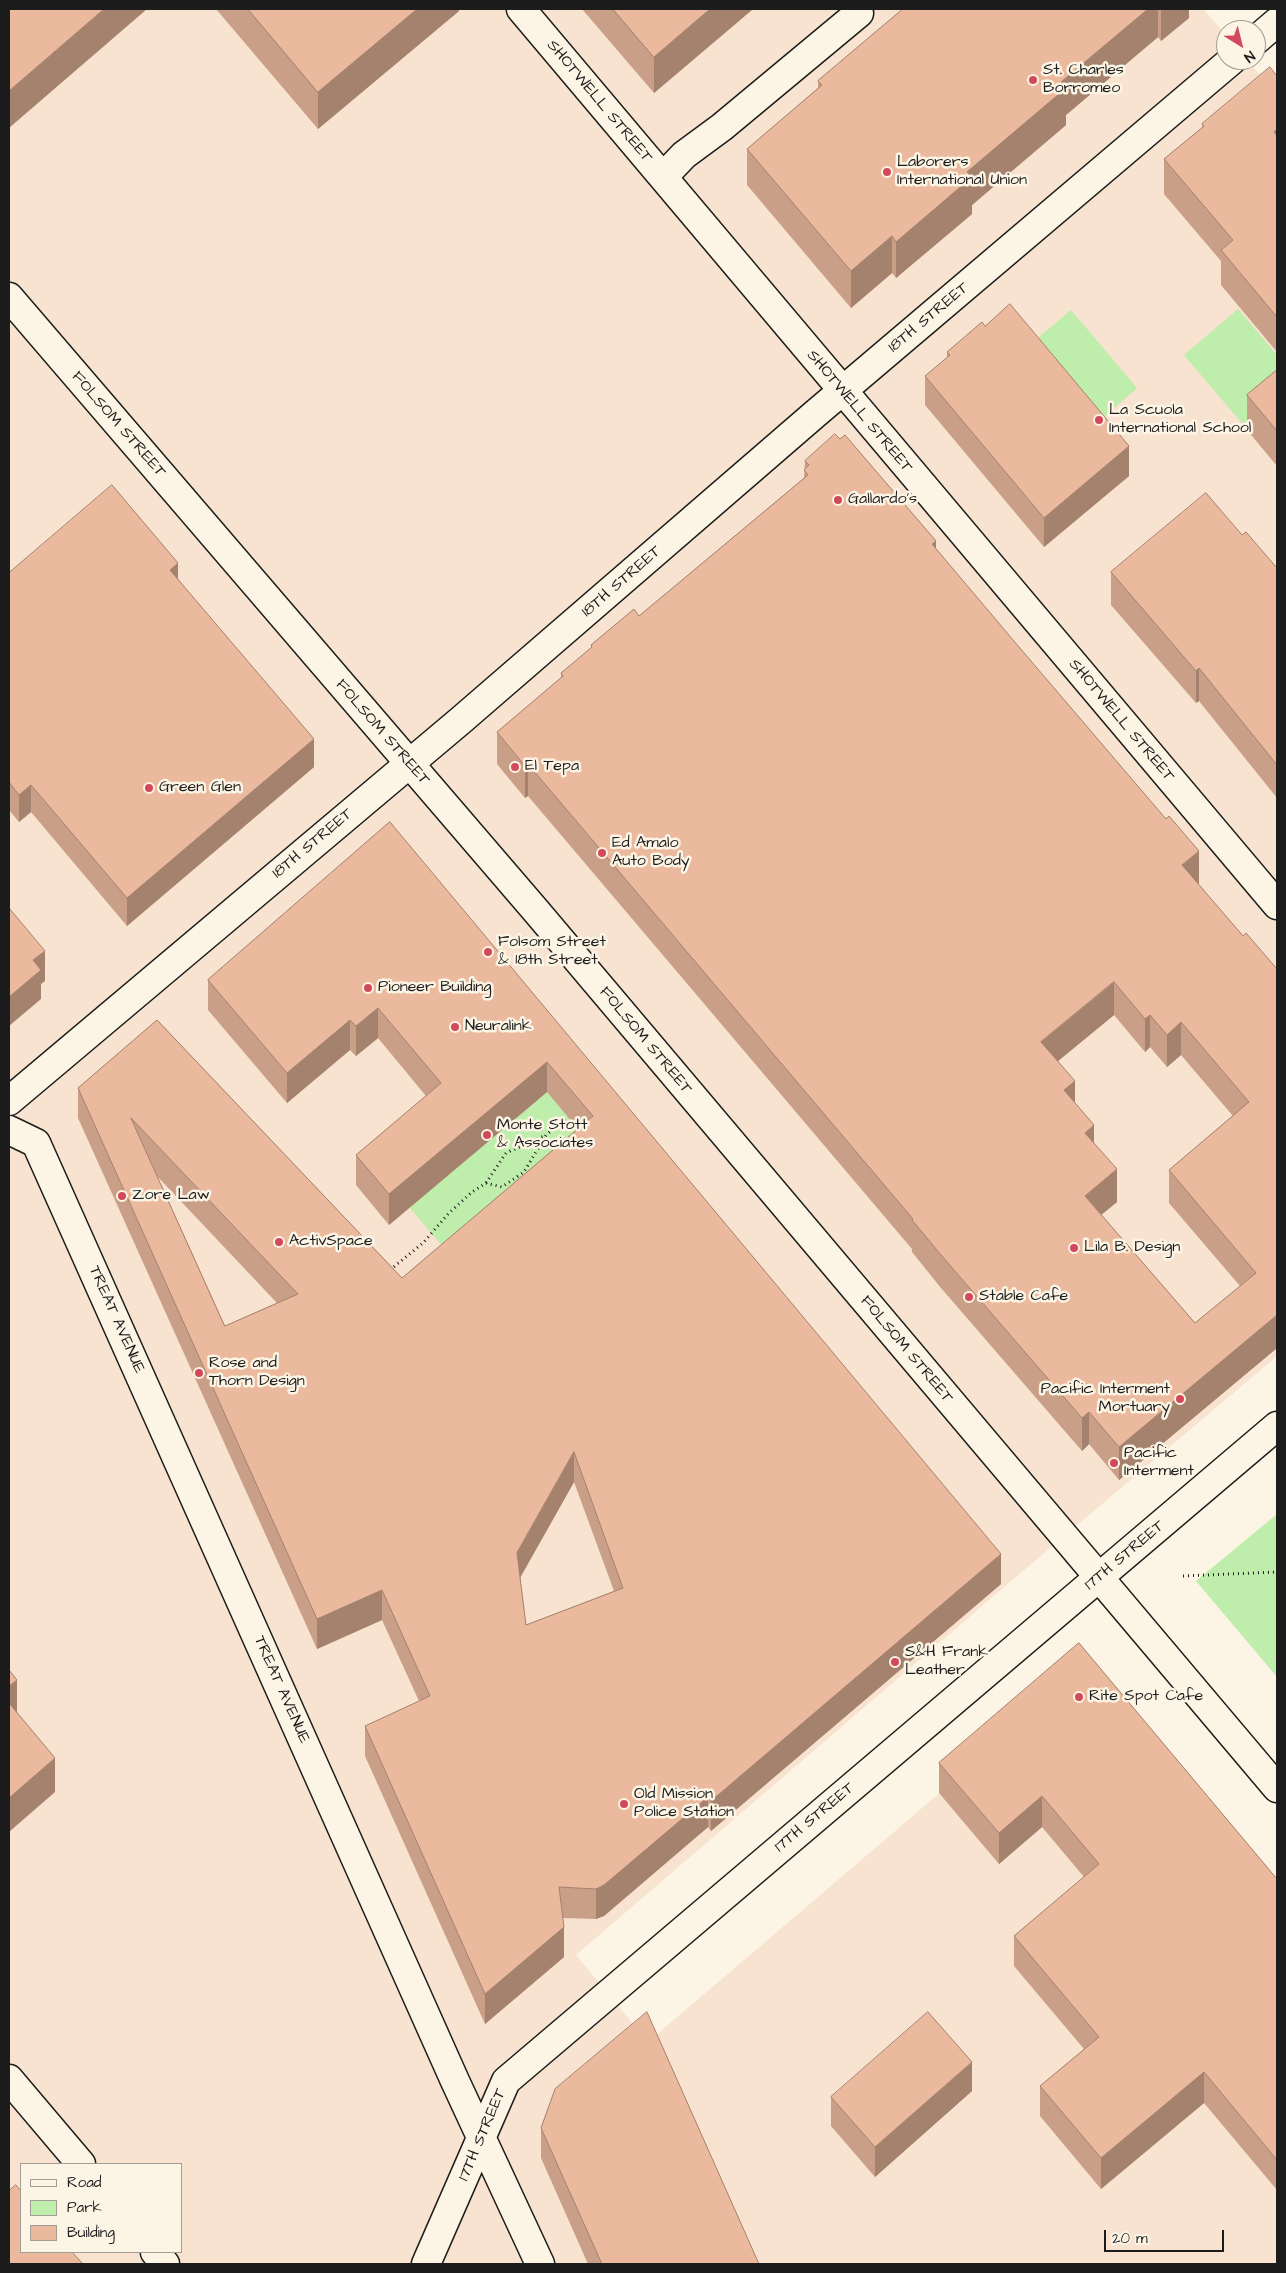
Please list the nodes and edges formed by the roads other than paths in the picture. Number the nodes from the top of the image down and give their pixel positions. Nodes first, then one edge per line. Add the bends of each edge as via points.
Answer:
1 (521, 9) edge
2 (859, 13) dead end
3 (1277, 22) edge
4 (1266, 31) edge
5 (1220, 70) edge
6 (663, 177) junction
7 (9, 297) edge
8 (842, 391) junction
9 (409, 764) junction
10 (1277, 905) edge
11 (9, 1101) edge
12 (9, 1130) edge
13 (1277, 1426) edge
14 (1099, 1578) junction
15 (1277, 1788) edge
16 (9, 2079) edge
17 (482, 2137) junction
18 (80, 2163) edge
19 (156, 2253) edge
20 (165, 2264) edge
21 (426, 2264) edge
22 (540, 2264) edge

1 - 6 street, SHOTWELL STREET
2 - 6 street via 684,155
3 - 4 street
5 - 8 street, 18TH STREET
6 - 8 street, SHOTWELL STREET
7 - 9 street, FOLSOM STREET
8 - 9 street, 18TH STREET
8 - 10 street, SHOTWELL STREET
9 - 11 street, 18TH STREET
9 - 14 street, FOLSOM STREET
12 - 17 street, TREAT AVENUE via 36,1143
13 - 14 street, 17TH STREET
14 - 15 street, FOLSOM STREET
14 - 17 street, 17TH STREET via 506,2081
16 - 18 street
17 - 21 street, 17TH STREET
17 - 22 street, TREAT AVENUE
19 - 20 street

